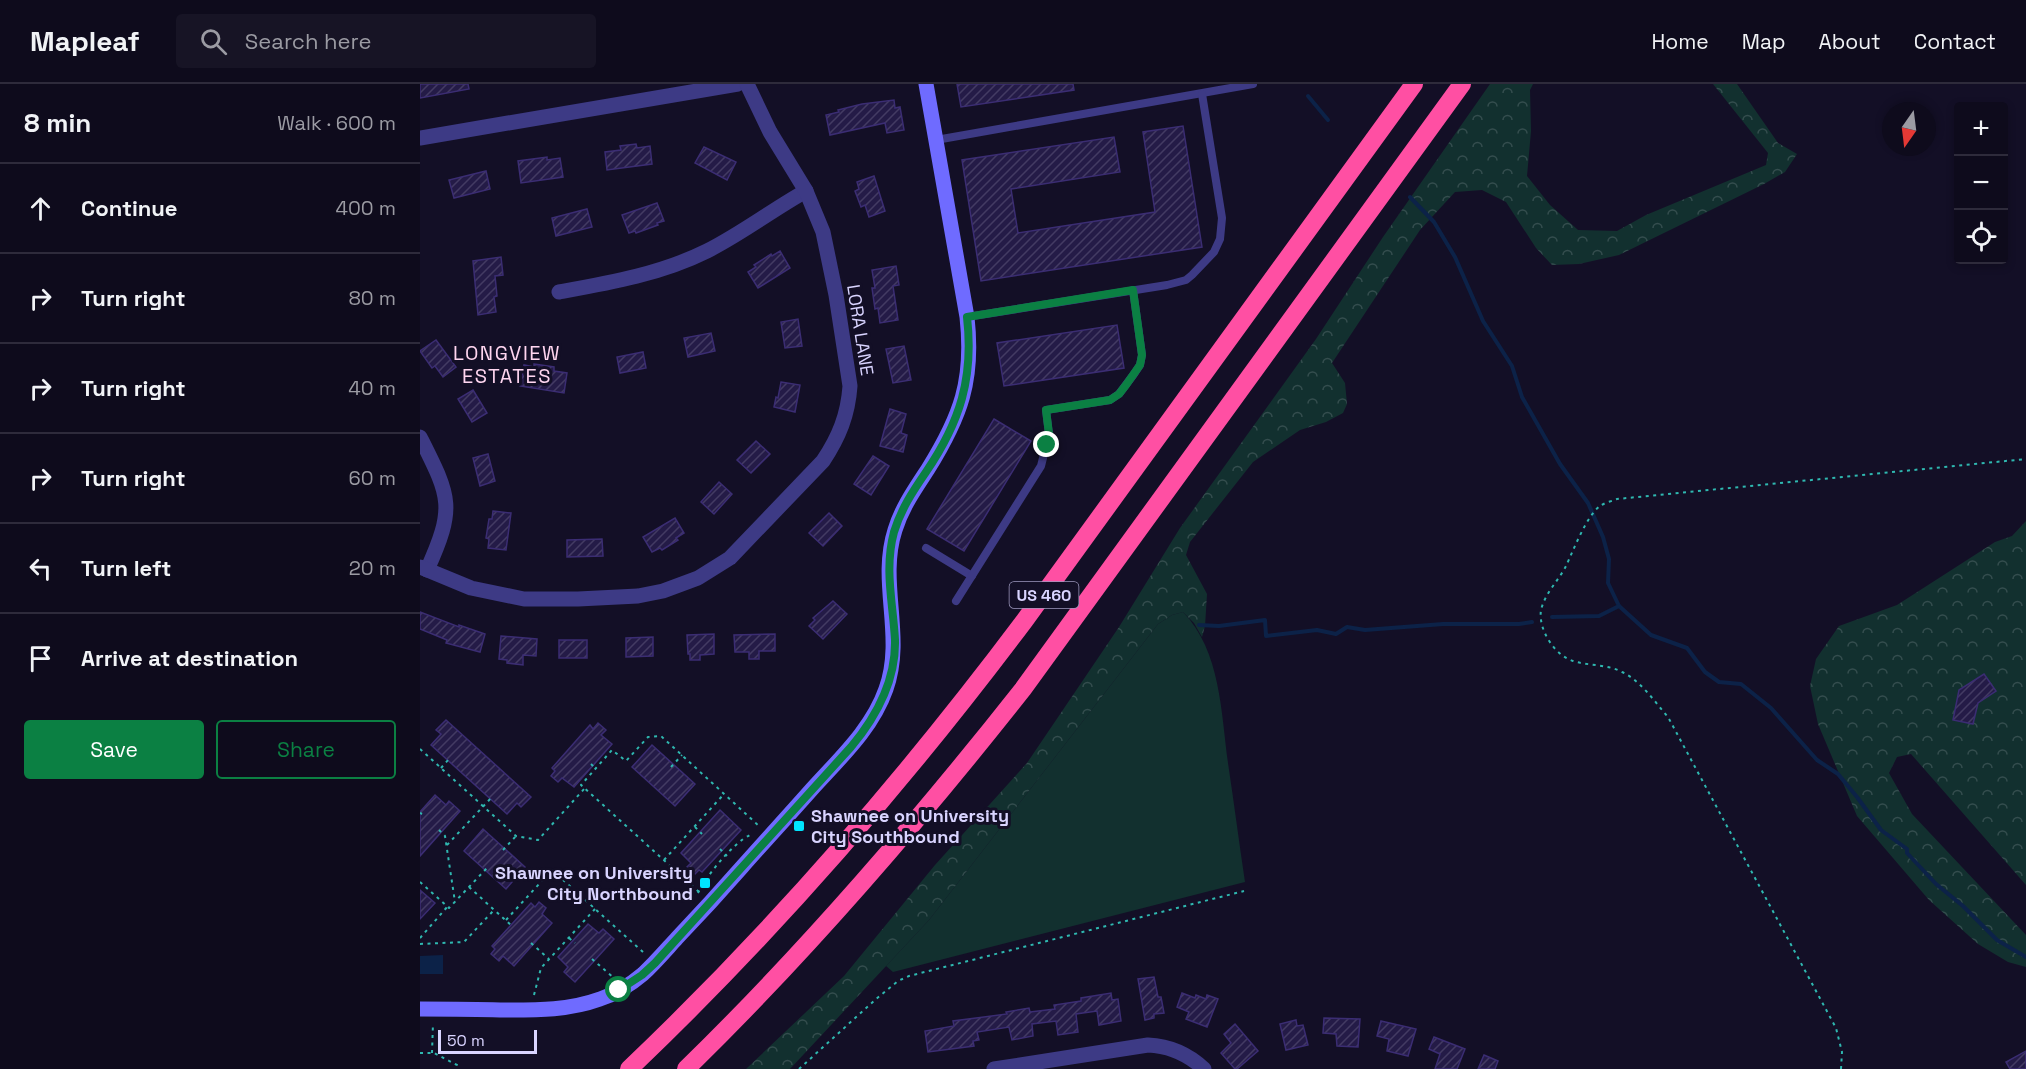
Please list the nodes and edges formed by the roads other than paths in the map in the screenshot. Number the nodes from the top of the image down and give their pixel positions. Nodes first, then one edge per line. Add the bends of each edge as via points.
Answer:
1 (738, 84) edge
2 (747, 84) edge
3 (926, 84) edge
4 (1252, 84) edge
5 (1414, 84) edge
6 (1462, 84) edge
7 (1202, 94) junction
8 (420, 138) edge
9 (936, 140) junction
10 (806, 191) junction
11 (1133, 290) junction
12 (559, 292) dead end
13 (967, 317) junction
14 (420, 437) edge
15 (926, 548) dead end
16 (424, 568) edge
17 (972, 576) junction
18 (956, 601) dead end
19 (420, 1009) edge
20 (629, 1069) edge
21 (686, 1069) edge
22 (994, 1069) edge
23 (1204, 1069) edge

1 - 8 street
2 - 10 street, LORA LANE via 770,132
3 - 9 main road
4 - 7 lane
5 - 20 highway, US 460 via 958,709 807,886
6 - 21 highway, US 460 via 1016,698 871,875
7 - 9 lane
7 - 11 lane via 1222,218 1220,239 1214,252 1186,280
9 - 13 main road
10 - 12 street via 690,259 633,277
10 - 16 street, LORA LANE via 822,232 836,295 849,371 849,401 842,428 823,461 730,558 698,578 663,591 578,599 503,596 471,588
11 - 13 lane
11 - 17 lane via 1142,344 1140,365 1110,400 1046,410 1049,434 1041,466
13 - 19 main road via 969,367 959,412 945,442 911,493 894,531 888,577 895,641 893,664 881,704 865,731 655,963 627,986 593,1002 555,1010
14 - 16 street via 440,476 447,507 441,537
15 - 17 lane
17 - 18 lane
22 - 23 street via 1148,1045 1179,1052

